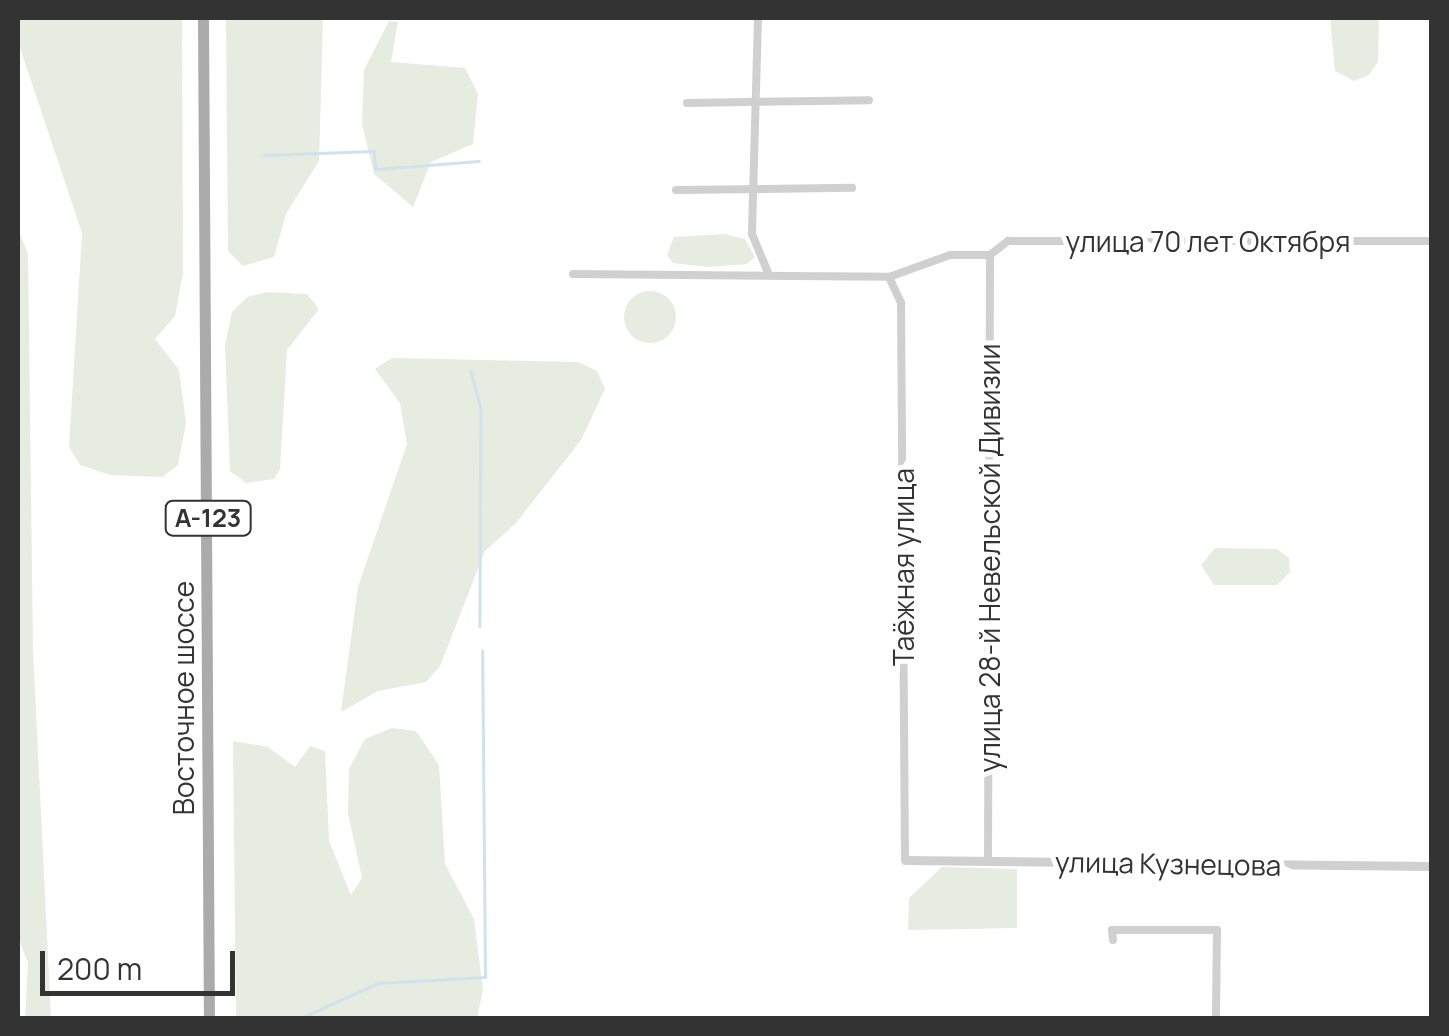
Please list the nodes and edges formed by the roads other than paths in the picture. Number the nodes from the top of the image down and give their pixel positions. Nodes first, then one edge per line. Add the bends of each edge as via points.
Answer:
1 (203, 18) edge
2 (758, 18) edge
3 (870, 100) dead end
4 (687, 103) dead end
5 (757, 104) junction
6 (852, 188) dead end
7 (676, 190) dead end
8 (755, 190) junction
9 (1432, 241) edge
10 (990, 255) junction
11 (572, 274) dead end
12 (768, 275) junction
13 (889, 278) junction
14 (904, 860) joint
15 (988, 860) junction
16 (1432, 866) edge
17 (1113, 940) dead end
18 (210, 1018) edge
19 (1216, 1018) edge

1 - 18 main road, Восточное шоссе / А-123
2 - 5 street
3 - 5 street
4 - 5 street
5 - 8 street
6 - 8 street
7 - 8 street
8 - 12 street via 754,248
9 - 10 street, улица 70 лет Октября via 1008,241
10 - 13 street, улица 70 лет Октября via 950,256
10 - 15 street, улица 28-й Невельской Дивизии
11 - 12 street
12 - 13 street
13 - 14 street, Таёжная улица via 901,303
14 - 15 street, улица Кузнецова
15 - 16 street, улица Кузнецова
17 - 19 street via 1112,930 1217,930

